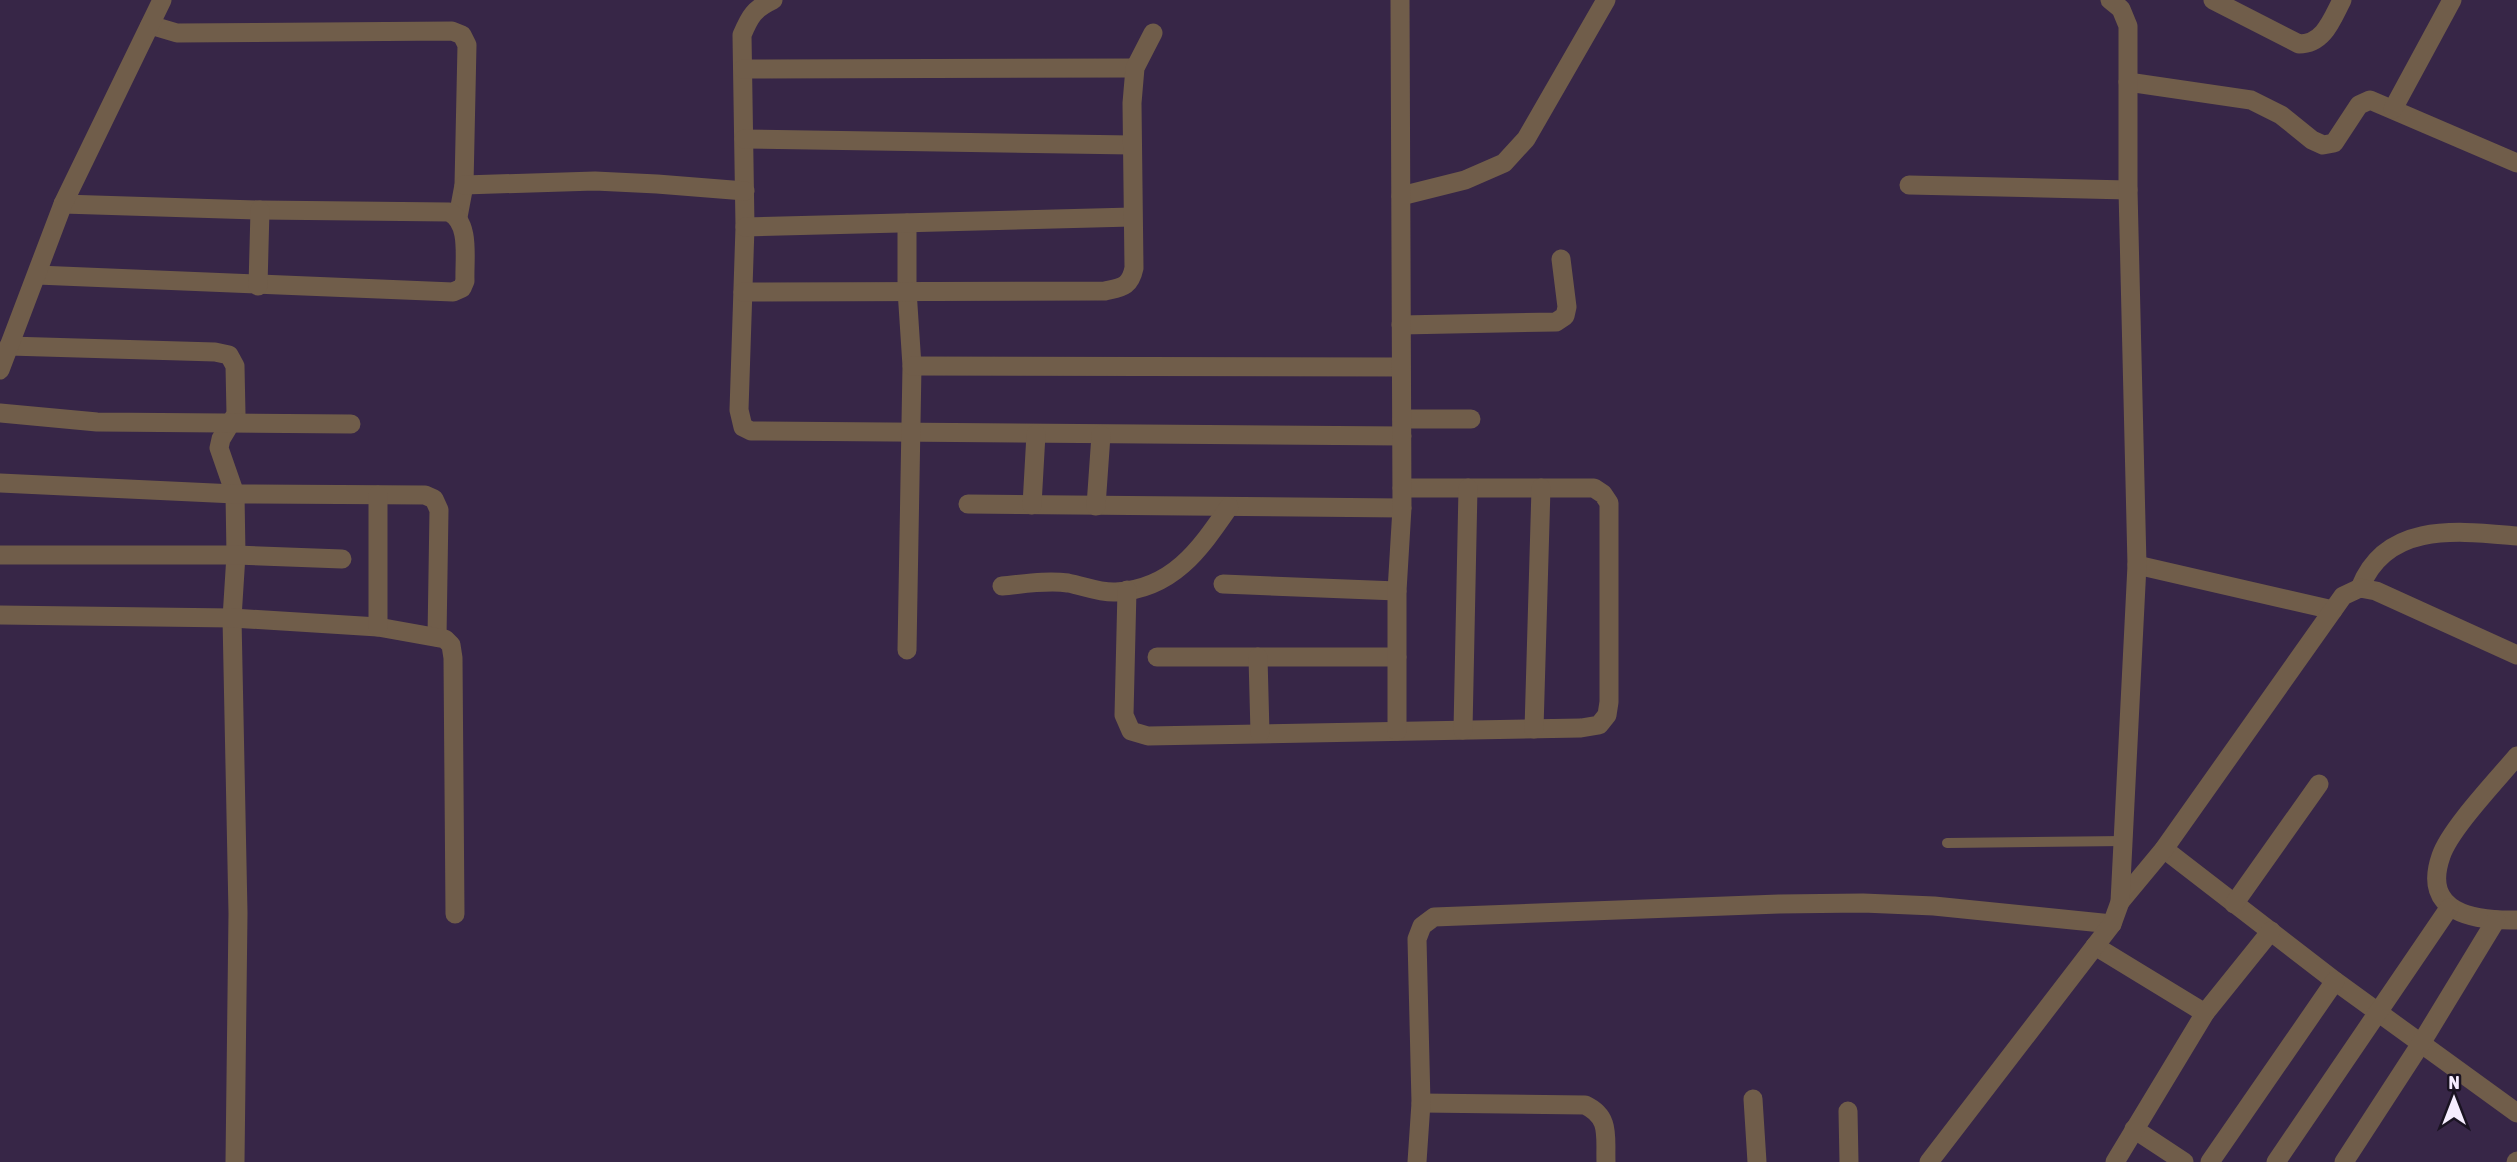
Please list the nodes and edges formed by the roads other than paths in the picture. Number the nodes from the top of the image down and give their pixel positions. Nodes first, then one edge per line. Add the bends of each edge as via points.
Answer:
1 (162, 0) edge
2 (773, 0) edge
3 (1400, 0) edge
4 (1606, 0) edge
5 (2213, 0) edge
6 (2342, 0) edge
7 (2452, 0) edge
8 (2118, 3) edge
9 (150, 25) junction
10 (1153, 33) dead end
11 (1135, 68) junction
12 (743, 69) junction
13 (2129, 82) junction
14 (2393, 109) junction
15 (744, 139) junction
16 (1132, 145) junction
17 (2517, 163) edge
18 (1909, 184) dead end
19 (464, 185) junction
20 (2128, 190) junction
21 (745, 191) junction
22 (1401, 196) junction
23 (63, 204) junction
24 (260, 210) junction
25 (458, 217) junction
26 (1132, 217) junction
27 (907, 223) junction
28 (745, 227) junction
29 (1561, 259) dead end
30 (37, 275) junction
31 (258, 286) junction
32 (907, 290) junction
33 (743, 292) junction
34 (1401, 325) junction
35 (9, 346) junction
36 (912, 366) junction
37 (1401, 367) junction
38 (0, 370) edge
39 (0, 413) edge
40 (1471, 419) dead end
41 (232, 422) junction
42 (351, 424) dead end
43 (1402, 428) junction
44 (911, 433) junction
45 (1036, 434) junction
46 (1101, 435) junction
47 (0, 483) edge
48 (1468, 488) junction
49 (1541, 488) junction
50 (235, 494) junction
51 (379, 495) junction
52 (1402, 498) junction
53 (968, 504) dead end
54 (1032, 505) junction
55 (1096, 506) junction
56 (1229, 507) junction
57 (2517, 536) edge
58 (0, 555) edge
59 (236, 555) junction
60 (342, 559) dead end
61 (2137, 565) junction
62 (1223, 584) dead end
63 (1002, 586) dead end
64 (2360, 588) junction
65 (1127, 590) junction
66 (1397, 590) junction
67 (2333, 610) junction
68 (0, 615) edge
69 (232, 618) junction
70 (378, 627) junction
71 (437, 638) junction
72 (907, 650) dead end
73 (2517, 655) edge
74 (1157, 657) dead end
75 (1258, 657) junction
76 (1397, 657) junction
77 (1534, 729) junction
78 (1463, 730) junction
79 (1397, 731) junction
80 (1260, 733) junction
81 (2517, 756) edge
82 (2319, 784) dead end
83 (2124, 841) junction
84 (1947, 843) dead end
85 (2164, 849) junction
86 (2120, 902) junction
87 (2234, 904) junction
88 (2449, 908) junction
89 (455, 914) dead end
90 (2496, 920) junction
91 (2517, 920) edge
92 (2112, 924) junction
93 (2271, 931) junction
94 (2095, 946) junction
95 (2335, 981) junction
96 (2377, 1011) junction
97 (2205, 1013) junction
98 (2420, 1045) junction
99 (1753, 1099) dead end
100 (1421, 1103) junction
101 (1848, 1111) dead end
102 (2517, 1113) edge
103 (2134, 1129) junction
104 (235, 1162) edge
105 (1417, 1162) edge
106 (1606, 1162) edge
107 (1757, 1162) edge
108 (1849, 1162) edge
109 (1928, 1162) edge
110 (2115, 1162) edge
111 (2184, 1162) edge
112 (2210, 1162) edge
113 (2276, 1162) edge
114 (2344, 1162) edge

1 - 9 street
2 - 12 street via 757,8 748,20 742,36
3 - 22 street
4 - 22 street via 1526,139 1503,163 1465,180
5 - 6 street via 2300,44 2309,44 2324,33
7 - 14 street
8 - 13 street via 2128,26
9 - 19 street via 177,33 452,31 462,35 467,45
9 - 23 street
10 - 11 street
11 - 12 street
11 - 16 street
12 - 15 street
13 - 14 street via 2251,100 2323,145 2334,143 2364,101
13 - 20 street
14 - 17 street
15 - 16 street
15 - 21 street
16 - 26 street
18 - 20 street
19 - 21 street via 595,181
19 - 25 street
20 - 61 street
21 - 28 street
22 - 34 street
23 - 24 street
23 - 30 street
24 - 25 street via 435,210
24 - 31 street
25 - 31 street via 463,228 465,281 453,292
26 - 27 street
26 - 32 street via 1134,268 1132,279 1122,287 1105,291
27 - 28 street
27 - 32 street
28 - 33 street
29 - 34 street via 1567,307 1565,316 1556,322
30 - 31 street
30 - 35 street
32 - 33 street
32 - 36 street
33 - 44 street via 739,410 743,427 751,431
34 - 37 street
35 - 38 street
35 - 41 street via 229,355 235,366 236,414
36 - 37 street
36 - 44 street
37 - 43 street
39 - 41 street via 97,422
40 - 43 street
41 - 42 street
41 - 50 street via 219,448
43 - 46 street
43 - 52 street
44 - 45 street
44 - 72 street
45 - 46 street
45 - 54 street
46 - 55 street
47 - 50 street
48 - 49 street
48 - 52 street
48 - 78 street
49 - 77 street
49 - 77 street via 1594,488 1609,503 1609,702 1599,725
50 - 51 street
50 - 59 street
51 - 70 street
51 - 71 street via 425,495 434,499 439,510
52 - 56 street
52 - 66 street
53 - 54 street
54 - 55 street
55 - 56 street
56 - 65 street via 1186,563 1166,577
57 - 64 street via 2456,531 2417,536 2375,561
58 - 59 street
59 - 60 street
59 - 69 street
61 - 67 street
61 - 83 street
62 - 66 street
63 - 65 street via 1052,582
64 - 67 street via 2343,596
64 - 73 street via 2376,590
65 - 80 street via 1124,715 1131,731 1148,736
66 - 76 street
67 - 85 street
68 - 69 street
69 - 70 street
69 - 104 street via 238,913
70 - 71 street
71 - 89 street via 452,645 453,658
74 - 75 street
75 - 76 street
75 - 80 street
76 - 79 street
77 - 78 street
78 - 79 street
79 - 80 street
81 - 88 street via 2441,855 2436,879 2440,897
82 - 87 street
83 - 84 lane
83 - 86 street
85 - 86 street
85 - 87 street
86 - 92 street
87 - 93 street
88 - 90 street
88 - 96 street
90 - 91 street
90 - 98 street
92 - 94 street
92 - 100 street via 1934,906 1863,904 1434,917 1422,926 1417,939
93 - 95 street
93 - 97 street
94 - 97 street
94 - 109 street
95 - 96 street
95 - 112 street
96 - 98 street
96 - 113 street
97 - 103 street
98 - 102 street
98 - 114 street
99 - 107 street
100 - 105 street
100 - 106 street via 1585,1105 1598,1111 1605,1125
101 - 108 street
103 - 110 street
103 - 111 street

